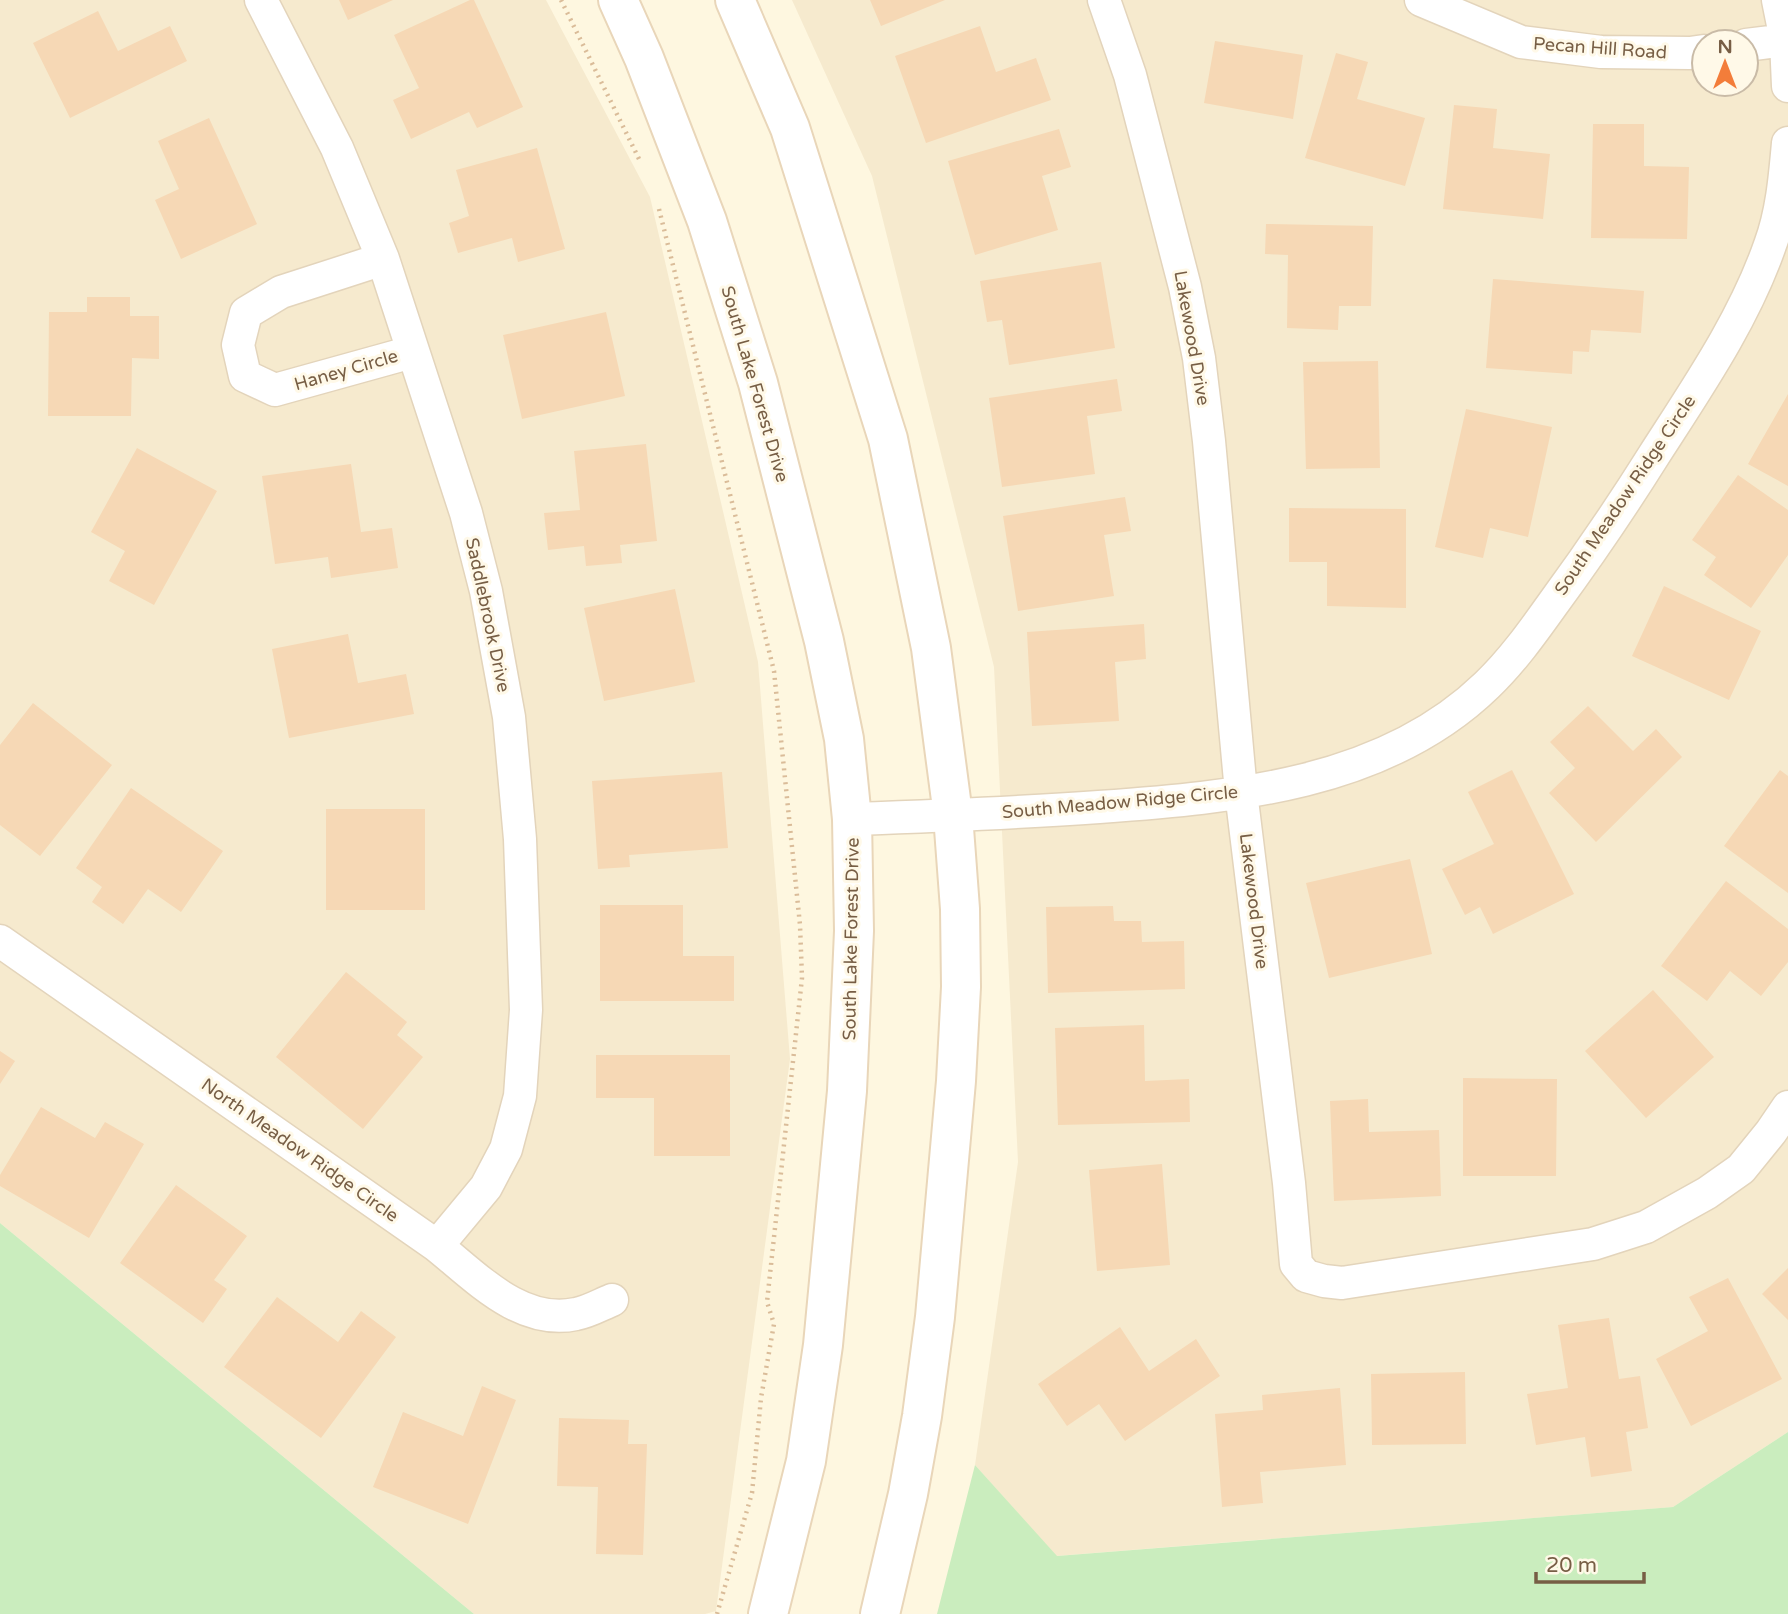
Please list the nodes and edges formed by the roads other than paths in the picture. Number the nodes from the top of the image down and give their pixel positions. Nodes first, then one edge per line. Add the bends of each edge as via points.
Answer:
1 (261, 0) edge
2 (618, 0) edge
3 (735, 0) edge
4 (1104, 0) edge
5 (1421, 0) edge
6 (1778, 0) edge
7 (1786, 40) junction
8 (1760, 43) edge
9 (1690, 53) edge
10 (1788, 86) edge
11 (1788, 143) edge
12 (383, 259) junction
13 (412, 352) junction
14 (1241, 792) junction
15 (953, 815) junction
16 (852, 819) junction
17 (0, 941) edge
18 (1788, 1107) edge
19 (438, 1246) junction
20 (612, 1300) dead end
21 (768, 1614) edge
22 (880, 1614) edge

1 - 12 street, Saddlebrook Drive via 337,148
2 - 16 main road, South Lake Forest Drive via 707,221 758,383 824,641 844,739
3 - 15 main road via 790,128 888,439 931,648
4 - 14 street, Lakewood Drive via 1130,75 1199,358
5 - 9 street, Pecan Hill Road via 1521,42 1601,52
6 - 7 street
7 - 8 street
7 - 10 street
11 - 14 street, South Meadow Ridge Circle via 1771,244 1718,354 1600,541 1518,652 1486,687 1405,745 1315,778
12 - 13 street, Saddlebrook Drive
12 - 13 street, Haney Circle via 281,292 246,313 238,345 245,376 275,390
13 - 19 street, Saddlebrook Drive via 466,513 509,717 520,839 526,1010 520,1096 506,1149 486,1186
14 - 15 street, South Meadow Ridge Circle via 1161,803
14 - 18 street, Lakewood Drive via 1296,1264 1306,1276 1342,1283 1593,1244 1646,1227 1741,1169
15 - 16 street, South Meadow Ridge Circle
15 - 22 main road via 961,987 936,1303 920,1429
16 - 21 main road, South Lake Forest Drive via 855,931 847,1091 823,1345 806,1461
17 - 19 street, North Meadow Ridge Circle
19 - 20 street, North Meadow Ridge Circle via 503,1300 540,1314 575,1315

